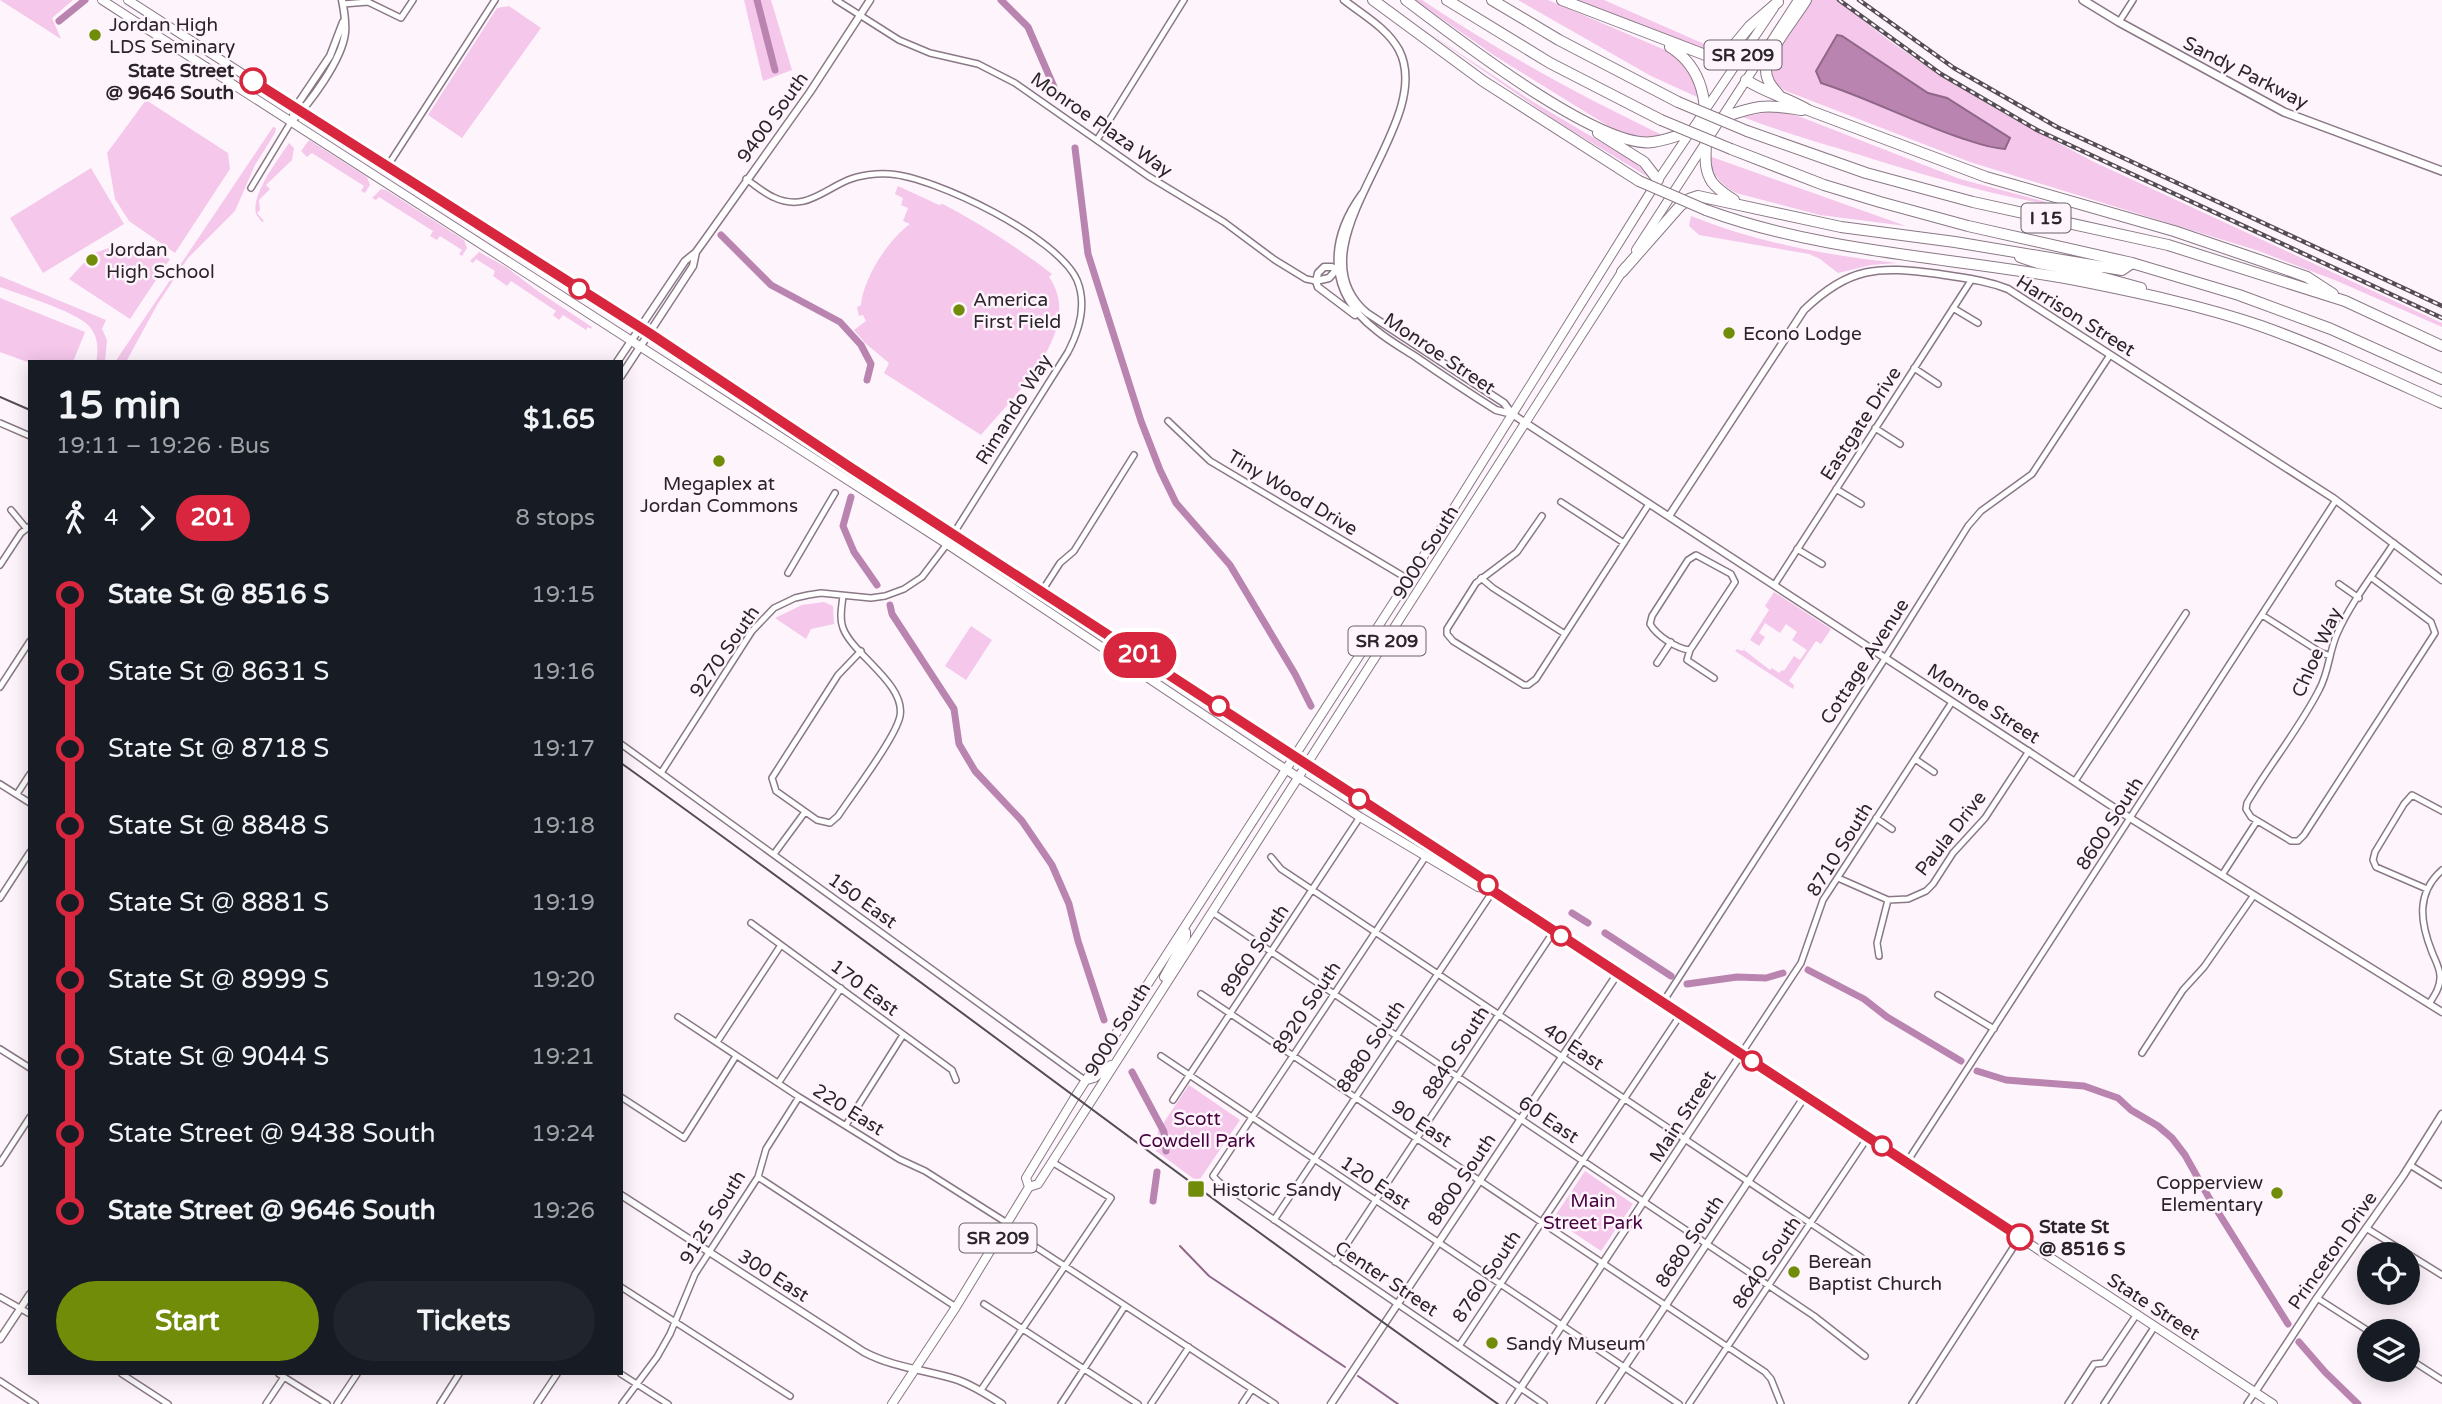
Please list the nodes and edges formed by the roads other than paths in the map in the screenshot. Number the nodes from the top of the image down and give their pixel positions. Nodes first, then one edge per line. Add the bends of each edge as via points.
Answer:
1 (102, 0) edge
2 (128, 0) edge
3 (414, 0) edge
4 (495, 0) edge
5 (836, 0) edge
6 (870, 0) edge
7 (1184, 0) edge
8 (1344, 0) edge
9 (1373, 0) edge
10 (1406, 0) edge
11 (1447, 0) edge
12 (1492, 0) edge
13 (1562, 0) edge
14 (1798, 0) edge
15 (1806, 0) edge
16 (2082, 0) edge
17 (2133, 0) edge
18 (1779, 1) edge
19 (343, 2) edge
20 (860, 16) junction
21 (2119, 22) junction
22 (1626, 26) junction
23 (1746, 80) junction
24 (1780, 96) junction
25 (298, 110) junction
26 (1706, 110) junction
27 (1808, 110) junction
28 (1721, 118) junction
29 (291, 122) junction
30 (1584, 122) junction
31 (1706, 125) junction
32 (1692, 130) junction
33 (1097, 140) junction
34 (1706, 143) junction
35 (387, 167) junction
36 (2442, 171) edge
37 (746, 179) junction
38 (1658, 180) junction
39 (251, 188) dead end
40 (1362, 194) junction
41 (1738, 204) junction
42 (1997, 248) junction
43 (696, 252) junction
44 (2132, 263) junction
45 (1337, 270) junction
46 (1622, 272) junction
47 (1972, 279) junction
48 (1316, 281) junction
49 (2345, 301) junction
50 (1360, 306) junction
51 (1953, 308) junction
52 (2231, 316) junction
53 (1978, 323) dead end
54 (639, 326) junction
55 (1376, 330) junction
56 (649, 333) junction
57 (630, 341) junction
58 (2442, 346) edge
59 (639, 348) junction
60 (2110, 355) junction
61 (618, 360) edge
62 (1914, 368) junction
63 (623, 373) edge
64 (2442, 379) edge
65 (1938, 384) dead end
66 (2442, 403) edge
67 (1512, 414) junction
68 (1168, 421) dead end
69 (0, 423) edge
70 (1526, 423) junction
71 (1875, 429) junction
72 (28, 435) edge
73 (1900, 444) dead end
74 (1134, 456) dead end
75 (1836, 489) junction
76 (835, 494) dead end
77 (2336, 500) junction
78 (1561, 502) dead end
79 (1649, 504) junction
80 (1861, 504) dead end
81 (11, 510) dead end
82 (1542, 516) dead end
83 (1669, 516) junction
84 (28, 527) edge
85 (953, 534) junction
86 (1624, 543) junction
87 (2394, 543) junction
88 (947, 544) junction
89 (1797, 549) junction
90 (1723, 551) junction
91 (1716, 564) junction
92 (1822, 564) dead end
93 (0, 565) edge
94 (788, 573) dead end
95 (1481, 578) junction
96 (2372, 578) junction
97 (1408, 579) junction
98 (2442, 580) edge
99 (1775, 584) junction
100 (2339, 584) dead end
101 (1042, 592) junction
102 (843, 596) junction
103 (2359, 597) junction
104 (2186, 613) dead end
105 (2262, 615) junction
106 (1565, 634) junction
107 (1671, 642) junction
108 (28, 644) edge
109 (1690, 650) junction
110 (860, 651) junction
111 (2330, 656) junction
112 (1886, 657) junction
113 (1657, 663) dead end
114 (1714, 678) dead end
115 (0, 687) edge
116 (1952, 702) junction
117 (623, 745) edge
118 (2029, 751) junction
119 (1294, 755) junction
120 (1915, 760) junction
121 (1306, 764) junction
122 (1286, 769) junction
123 (1934, 772) dead end
124 (661, 773) junction
125 (1297, 776) junction
126 (28, 777) edge
127 (2075, 781) junction
128 (0, 784) edge
129 (17, 794) junction
130 (28, 802) edge
131 (2442, 811) edge
132 (805, 812) junction
133 (1360, 817) junction
134 (1876, 818) junction
135 (2130, 818) junction
136 (2257, 821) junction
137 (1892, 829) dead end
138 (774, 854) junction
139 (28, 855) edge
140 (1426, 856) junction
141 (1271, 858) dead end
142 (2442, 870) edge
143 (2222, 875) junction
144 (1838, 878) junction
145 (2427, 889) junction
146 (1312, 890) junction
147 (1491, 890) junction
148 (2254, 895) junction
149 (0, 898) edge
150 (1888, 900) junction
151 (1212, 912) junction
152 (751, 923) dead end
153 (1183, 929) junction
154 (1554, 931) junction
155 (1375, 932) junction
156 (781, 944) junction
157 (1272, 952) junction
158 (1879, 956) dead end
159 (1618, 973) junction
160 (1438, 974) junction
161 (841, 988) junction
162 (1160, 990) junction
163 (1201, 994) dead end
164 (1334, 994) junction
165 (1938, 995) dead end
166 (1663, 1002) junction
167 (2429, 1004) junction
168 (2442, 1012) edge
169 (1230, 1013) junction
170 (1681, 1014) junction
171 (1499, 1015) junction
172 (678, 1017) dead end
173 (1994, 1029) junction
174 (903, 1035) junction
175 (1396, 1035) junction
176 (717, 1042) junction
177 (0, 1049) edge
178 (2142, 1053) dead end
179 (1741, 1054) junction
180 (736, 1056) junction
181 (1161, 1056) dead end
182 (1293, 1056) junction
183 (1562, 1057) junction
184 (1116, 1060) junction
185 (28, 1067) edge
186 (1189, 1074) junction
187 (1458, 1077) junction
188 (956, 1080) dead end
189 (1086, 1081) junction
190 (779, 1082) junction
191 (1805, 1096) junction
192 (799, 1097) junction
193 (1355, 1098) junction
194 (1624, 1098) junction
195 (1173, 1100) dead end
196 (623, 1101) edge
197 (2442, 1114) edge
198 (1252, 1118) junction
199 (1520, 1118) junction
200 (28, 1120) edge
201 (846, 1125) junction
202 (1868, 1137) junction
203 (1417, 1139) junction
204 (1686, 1140) junction
205 (1314, 1160) junction
206 (1583, 1160) junction
207 (1051, 1161) junction
208 (1907, 1162) junction
209 (0, 1163) edge
210 (2410, 1165) junction
211 (1213, 1176) joint
212 (758, 1177) junction
213 (1479, 1180) junction
214 (1748, 1182) junction
215 (2442, 1185) edge
216 (1029, 1187) junction
217 (623, 1196) edge
218 (1375, 1201) junction
219 (1644, 1202) junction
220 (1274, 1220) junction
221 (1541, 1222) junction
222 (1007, 1223) junction
223 (1810, 1223) junction
224 (2366, 1228) junction
225 (2020, 1237) junction
226 (1022, 1238) dead end
227 (1437, 1242) junction
228 (1706, 1243) junction
229 (709, 1252) junction
230 (1861, 1257) dead end
231 (1335, 1262) junction
232 (1603, 1264) junction
233 (1064, 1266) junction
234 (2442, 1275) edge
235 (1500, 1284) junction
236 (1769, 1285) junction
237 (623, 1288) edge
238 (0, 1297) edge
239 (28, 1297) edge
240 (2317, 1298) junction
241 (1396, 1303) junction
242 (985, 1304) dead end
243 (1665, 1305) junction
244 (1125, 1306) junction
245 (956, 1307) junction
246 (20, 1308) junction
247 (28, 1313) edge
248 (2137, 1314) junction
249 (674, 1321) junction
250 (2357, 1324) edge
251 (1562, 1326) junction
252 (2155, 1326) junction
253 (1022, 1328) junction
254 (0, 1339) edge
255 (1459, 1346) junction
256 (1727, 1347) junction
257 (1189, 1348) junction
258 (1865, 1356) dead end
259 (2420, 1366) edge
260 (1624, 1367) junction
261 (1084, 1369) junction
262 (915, 1370) junction
263 (124, 1375) edge
264 (356, 1375) edge
265 (459, 1375) edge
266 (556, 1375) edge
267 (622, 1375) edge
268 (281, 1376) edge
269 (2442, 1380) edge
270 (0, 1381) edge
271 (636, 1384) junction
272 (1520, 1388) junction
273 (1252, 1389) junction
274 (981, 1390) junction
275 (2255, 1392) junction
276 (790, 1396) dead end
277 (35, 1404) edge
278 (168, 1404) edge
279 (266, 1404) edge
280 (327, 1404) edge
281 (337, 1404) edge
282 (440, 1404) edge
283 (537, 1404) edge
284 (622, 1404) edge
285 (668, 1404) edge
286 (892, 1404) edge
287 (1002, 1404) edge
288 (1061, 1404) edge
289 (1138, 1404) edge
290 (1151, 1404) edge
291 (1242, 1404) edge
292 (1275, 1404) edge
293 (1331, 1404) edge
294 (1510, 1404) edge
295 (1544, 1404) edge
296 (1600, 1404) edge
297 (1679, 1404) edge
298 (1689, 1404) edge
299 (1781, 1404) edge
300 (1912, 1404) edge
301 (2068, 1404) edge
302 (2104, 1404) edge
303 (2247, 1404) edge
304 (2273, 1404) edge

1 - 29 main road, State Street
2 - 25 main road, State Street
3 - 19 street via 401,18 368,2
4 - 35 street
5 - 20 street, Monroe Plaza Way
6 - 20 street, 9400 South
7 - 33 street
8 - 40 street, Monroe Street via 1390,37 1402,57 1406,78 1402,108
9 - 52 highway, bridge via 1493,88 1639,181 1706,210 1817,242 2078,281
10 - 30 highway via 1515,79
11 - 44 highway, I 15, bridge via 1550,63 1661,120 1813,181 1968,226
12 - 49 highway, I 15, bridge via 1678,102 1866,173 2168,246
13 - 22 highway
14 - 23 main road, 9000 South / SR 209
15 - 24 highway via 1766,69
16 - 21 main road, Sandy Parkway
17 - 21 street
18 - 22 highway via 1730,50 1717,56 1700,55
18 - 26 main road, 9000 South / SR 209
19 - 25 street via 345,33 339,53
20 - 33 street, Monroe Plaza Way via 915,47 986,67
20 - 37 street, 9400 South
21 - 36 main road, Sandy Parkway via 2284,112
22 - 26 highway via 1688,61 1697,74
23 - 24 highway
23 - 28 main road, 9000 South / SR 209
24 - 27 highway
25 - 29 street
25 - 35 main road, State Street
26 - 31 highway
26 - 32 main road, 9000 South / SR 209
27 - 28 highway via 1766,107
27 - 49 highway via 1986,177 2161,227 2307,277
28 - 31 highway
28 - 34 main road, 9000 South / SR 209
29 - 39 street
29 - 57 main road, State Street
30 - 32 highway via 1637,142 1671,139
30 - 38 highway via 1644,162
31 - 32 highway
31 - 34 highway
32 - 38 main road, 9000 South / SR 209
33 - 48 street, Monroe Plaza Way via 1275,260
34 - 41 highway via 1705,163 1712,182
34 - 46 main road, 9000 South / SR 209
35 - 54 main road, State Street
37 - 43 street, 9400 South
37 - 85 street, Rimando Way via 773,197 796,202 872,175 929,183 995,213 1043,243 1078,282 1082,313 1073,341
38 - 67 main road, 9000 South / SR 209
40 - 45 street, Monroe Street via 1341,233
40 - 50 street, Monroe Street via 1345,258 1348,284
41 - 42 highway via 1841,228
41 - 46 highway via 1703,196 1689,199
42 - 44 highway via 2122,270
42 - 52 highway
43 - 54 street, 9400 South
43 - 56 street, 9400 South via 693,266
44 - 64 highway, I 15 via 2284,310
45 - 48 street
45 - 48 street via 1322,268
45 - 50 street
45 - 55 street, Monroe Street via 1346,298
46 - 70 main road, 9000 South / SR 209
47 - 51 street, Eastgate Drive
47 - 60 street, Harrison Street via 2008,289
47 - 83 street, Harrison Street via 1877,269 1847,278 1818,297 1792,326
48 - 55 street
49 - 58 highway, I 15
50 - 67 street, Monroe Street via 1504,403
51 - 53 street
51 - 62 street, Eastgate Drive
52 - 66 highway via 2327,351
54 - 56 main road, State Street
54 - 57 street, 9400 South
55 - 67 street, Monroe Street via 1499,412
56 - 59 street, 9400 South
56 - 85 main road, State Street
57 - 59 main road, State Street
57 - 61 street, 9400 South
59 - 63 street, 9400 South
59 - 88 main road, State Street
60 - 77 street, Harrison Street
60 - 112 street, Cottage Avenue via 2036,469 1974,517
62 - 65 street
62 - 71 street, Eastgate Drive
67 - 70 street, Monroe Street
67 - 97 main road, 9000 South / SR 209
68 - 97 street, Tiny Wood Drive via 1210,461
69 - 72 street
70 - 79 street, Monroe Street
70 - 121 main road, 9000 South / SR 209
71 - 73 street
71 - 75 street, Eastgate Drive
74 - 101 street via 1074,551 1060,563
75 - 80 street
75 - 89 street, Eastgate Drive
76 - 94 street
77 - 87 street, Harrison Street
77 - 105 street, 8600 South
78 - 86 street
79 - 83 street, Monroe Street
79 - 86 street
81 - 84 street
82 - 95 street via 1517,552
83 - 90 street, Monroe Street
84 - 93 street
85 - 88 street, Rimando Way
85 - 101 main road, State Street
86 - 106 street
87 - 96 street, Chloe Way
87 - 98 street, Harrison Street
88 - 102 street, 9270 South via 922,577 904,589 871,598
88 - 122 main road, State Street
89 - 92 street
89 - 99 street, Eastgate Drive
90 - 91 street
90 - 99 street, Monroe Street
91 - 107 street via 1692,556 1652,616 1655,632
91 - 109 street via 1731,574 1735,583
95 - 106 street
95 - 106 street via 1448,624 1447,634 1453,641 1528,685
96 - 103 street, Chloe Way
96 - 136 street via 2431,622 2433,637 2298,841
97 - 119 main road, 9000 South / SR 209
99 - 112 street, Monroe Street
100 - 103 street
101 - 119 main road, State Street
102 - 110 street via 842,628
102 - 124 street, 9270 South via 807,595 766,615
103 - 111 street, Chloe Way via 2336,635
104 - 127 street
105 - 111 street
105 - 135 street, 8600 South
107 - 109 street
107 - 113 street
108 - 115 street
109 - 114 street via 1687,660
110 - 132 street via 838,675 774,772 774,787
110 - 132 street via 895,694 900,717 838,816 821,822
111 - 136 street, Chloe Way via 2320,689 2251,796 2246,809
112 - 116 street, Monroe Street
112 - 166 street, Cottage Avenue
116 - 118 street, Monroe Street
116 - 120 street, 8710 South
117 - 124 street, 150 East
118 - 127 street, Monroe Street
118 - 150 street, Paula Drive via 1985,818 1933,884 1917,896
119 - 121 main road, State Street
119 - 122 main road, 9000 South / SR 209
120 - 123 street
120 - 134 street, 8710 South
121 - 125 main road, 9000 South / SR 209
121 - 147 main road, State Street via 1483,879
122 - 125 main road, State Street
122 - 153 main road, 9000 South / SR 209
124 - 138 street, 150 East
125 - 133 main road, State Street
125 - 151 main road, 9000 South / SR 209
126 - 129 street
127 - 135 street, Monroe Street
128 - 129 street
129 - 130 street
131 - 145 street via 2412,795 2373,860 2376,867
132 - 138 street
133 - 140 main road, State Street
133 - 146 street, 8960 South
134 - 137 street
134 - 144 street, 8710 South
135 - 143 street, Monroe Street
135 - 173 street, 8600 South
136 - 143 street
138 - 189 street, 150 East
139 - 149 street
140 - 147 main road, State Street
140 - 155 street, 8920 South
141 - 146 street, 40 East
142 - 145 street
143 - 148 street, Monroe Street
144 - 150 street
144 - 179 street, 8710 South via 1819,909 1801,963
145 - 167 street via 2423,926 2441,976
146 - 155 street, 40 East
146 - 157 street, 8960 South
147 - 154 main road, State Street
147 - 160 street, 8880 South
148 - 167 street, Monroe Street
148 - 178 street
150 - 158 street via 1877,943
151 - 157 street, 60 East
151 - 162 main road, 9000 South / SR 209
152 - 156 street, 170 East
153 - 162 main road via 1186,937
153 - 189 main road, 9000 South / SR 209
154 - 159 main road, State Street
154 - 171 street, 8840 South
155 - 160 street, 40 East
155 - 164 street, 8920 South
156 - 161 street, 170 East
156 - 176 street
157 - 164 street, 60 East
157 - 169 street, 8960 South
159 - 166 main road, State Street
159 - 183 street, 8800 South
160 - 171 street, 40 East
160 - 175 street, 8880 South
161 - 174 street, 170 East
161 - 190 street
162 - 184 main road, 9000 South / SR 209
163 - 169 street, 90 East
164 - 175 street, 60 East
164 - 182 street, 8920 South
165 - 173 street
166 - 170 main road, State Street
167 - 168 street, Monroe Street
169 - 182 street, 90 East
169 - 186 street, 8960 South
170 - 179 main road, State Street
170 - 194 street, 8760 South
171 - 183 street, 40 East
171 - 187 street, 8840 South
172 - 176 street, 220 East
173 - 208 street, 8600 South
174 - 188 street, 170 East via 952,1070
174 - 201 street
175 - 187 street, 60 East
175 - 193 street, 8880 South
176 - 180 street, 220 East
177 - 185 street
179 - 191 main road, State Street
179 - 204 street, Main Street
180 - 190 street, 220 East
180 - 196 street via 684,1138
181 - 186 street, 120 East
182 - 193 street, 90 East
182 - 198 street, 8920 South
183 - 194 street, 40 East
183 - 199 street, 8800 South
184 - 189 main road
184 - 207 main road, 9000 South / SR 209
186 - 195 street, 8960 South
186 - 198 street, 120 East
187 - 199 street, 60 East
187 - 203 street, 8840 South
189 - 216 main road, 9000 South / SR 209 via 1026,1178
190 - 192 street, 220 East
191 - 202 main road, State Street
191 - 214 street, 8680 South
192 - 201 street, 220 East
192 - 212 street, 9125 South via 766,1149
193 - 203 street, 90 East
193 - 205 street, 8880 South
194 - 204 street, 40 East
194 - 206 street, 8760 South
197 - 210 street, Princeton Drive
198 - 205 street, 120 East
198 - 211 street, 8920 South
199 - 206 street, 60 East
199 - 213 street, 8800 South
200 - 209 street
201 - 222 street, 220 East
202 - 208 main road, State Street
202 - 223 street, 8640 South
203 - 213 street, 90 East
203 - 218 street, 8840 South
204 - 214 street, 40 East
204 - 219 street, Main Street
205 - 218 street, 120 East
205 - 220 street, 8880 South
206 - 219 street, 60 East
206 - 221 street, 8760 South
207 - 216 main road, 9000 South / SR 209 via 1038,1184
207 - 233 street via 1111,1198
208 - 225 main road, State Street
210 - 215 street
210 - 224 street, Princeton Drive
211 - 220 street, Center Street
212 - 229 street, 9125 South
212 - 245 street
213 - 221 street, 90 East
213 - 227 street, 8800 South
214 - 223 street, 40 East
214 - 228 street, 8680 South
216 - 222 main road, 9000 South / SR 209
217 - 229 street, 300 East
218 - 227 street, 120 East
218 - 231 street, 8840 South
219 - 228 street, 60 East
219 - 232 street, Main Street
220 - 231 street, Center Street
221 - 232 street, 90 East
221 - 235 street, 8760 South
222 - 245 main road, 9000 South / SR 209
223 - 230 street, 40 East
223 - 236 street, 8640 South
224 - 234 street
224 - 240 street, Princeton Drive
225 - 248 main road, State Street
225 - 300 street
226 - 233 street
227 - 235 street, 120 East
227 - 241 street, 8800 South
228 - 236 street, 60 East
228 - 243 street, 8680 South
229 - 249 street, 9125 South
229 - 262 street, 300 East via 854,1346 884,1362
231 - 241 street, Center Street
232 - 243 street, 90 East
232 - 251 street, Main Street
233 - 244 street
233 - 253 street
235 - 251 street, 120 East
235 - 255 street, 8760 South
236 - 256 street, 8640 South
236 - 258 street, 60 East
237 - 249 street
238 - 246 street
239 - 246 street
240 - 250 street
240 - 275 street, Princeton Drive
241 - 255 street, Center Street
241 - 293 street, 8800 South
242 - 253 street
243 - 256 street, 90 East
243 - 260 street, 8680 South
244 - 257 street
244 - 261 street
245 - 262 main road, 9000 South / SR 209
246 - 247 street
246 - 254 street
248 - 252 main road, State Street
248 - 301 street via 2104,1363 2094,1364
249 - 271 street, 9125 South via 657,1357
249 - 276 street
251 - 260 street, 120 East
251 - 272 street, Main Street
252 - 275 main road, State Street
252 - 302 street
253 - 261 street
253 - 274 street
255 - 272 street, Center Street
256 - 298 street, 8640 South
256 - 299 street, 90 East via 1765,1372
257 - 273 street
257 - 290 street
259 - 269 street
260 - 296 street, 8680 South
260 - 297 street, 120 East
261 - 288 street
261 - 289 street
262 - 274 street, 300 East
262 - 286 main road, 9000 South / SR 209
263 - 278 street
264 - 281 street
265 - 282 street
266 - 283 street
267 - 271 street
268 - 279 street
268 - 280 street
270 - 277 street
271 - 284 street, 9125 South
271 - 285 street
272 - 294 street, Main Street
272 - 295 street, Center Street
273 - 291 street
273 - 292 street
274 - 287 street, 300 East
275 - 303 street, Princeton Drive
275 - 304 main road, State Street

